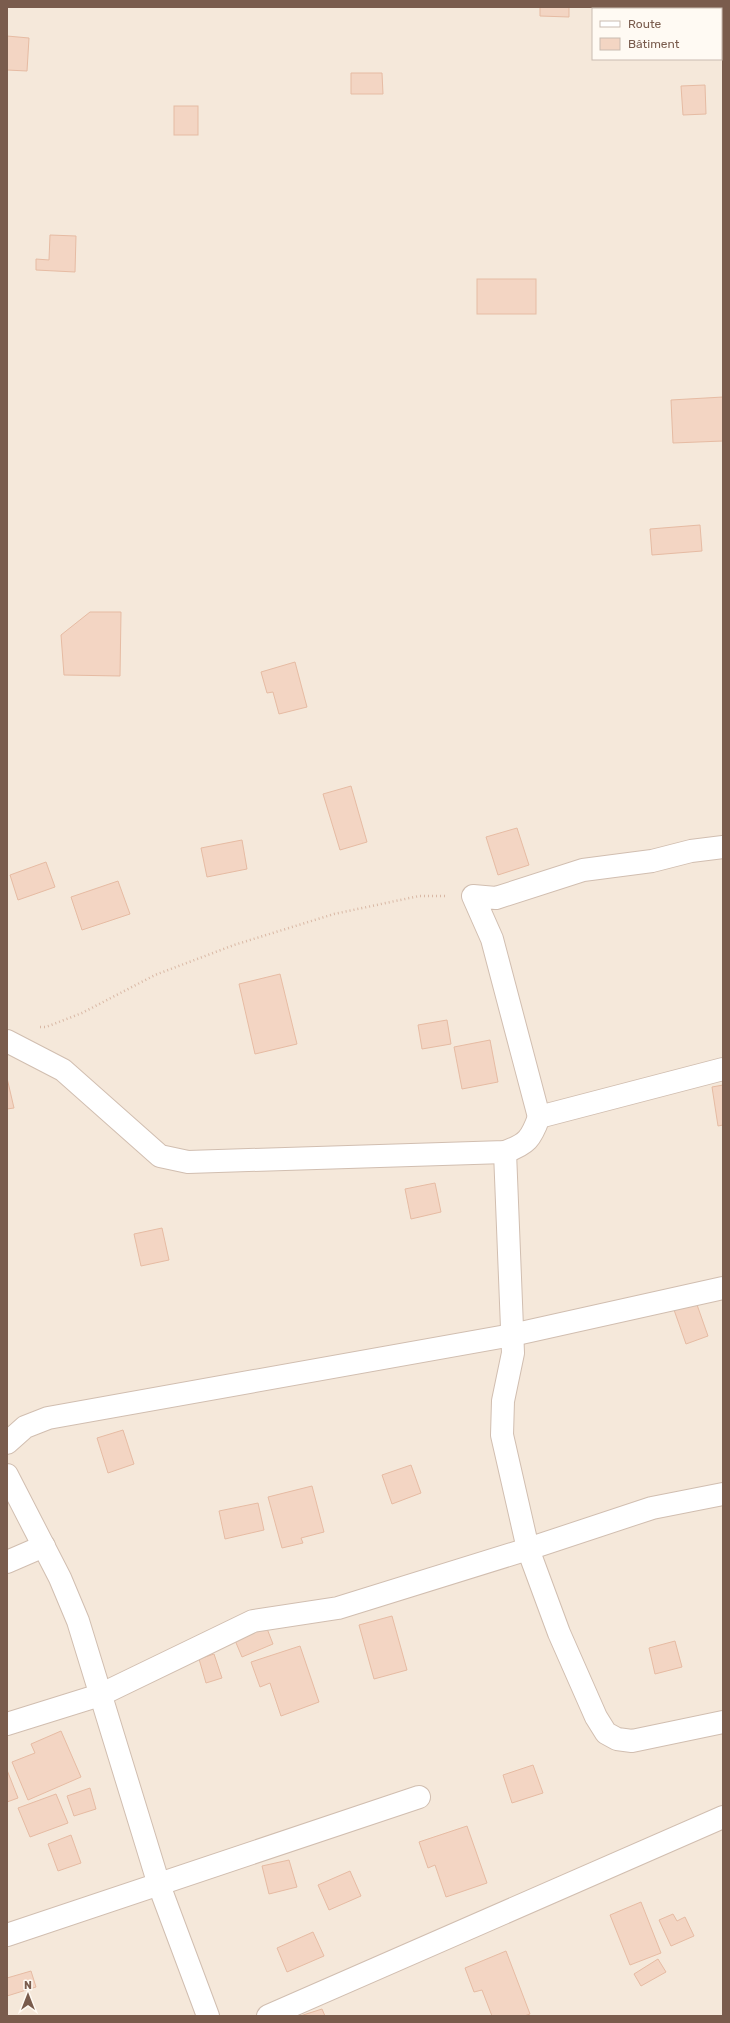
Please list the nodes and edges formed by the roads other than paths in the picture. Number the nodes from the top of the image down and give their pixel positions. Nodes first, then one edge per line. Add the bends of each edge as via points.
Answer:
1 (723, 847) edge
2 (7, 1041) edge
3 (723, 1069) edge
4 (539, 1117) junction
5 (504, 1152) junction
6 (723, 1288) edge
7 (512, 1335) junction
8 (7, 1443) edge
9 (7, 1475) edge
10 (723, 1494) edge
11 (44, 1546) junction
12 (528, 1549) junction
13 (7, 1562) edge
14 (100, 1695) junction
15 (723, 1723) edge
16 (7, 1724) edge
17 (419, 1797) dead end
18 (723, 1817) edge
19 (159, 1885) junction
20 (7, 1935) edge
21 (208, 2016) edge
22 (268, 2016) edge

1 - 4 street via 691,851 652,861 582,870 496,898 474,896 492,938
2 - 5 street via 63,1070 160,1156 188,1162
3 - 4 street
4 - 5 street via 532,1137 520,1146
5 - 7 street
6 - 7 street
7 - 8 street via 48,1418 25,1427
7 - 12 street via 513,1353 503,1400 502,1435
9 - 11 street
10 - 12 street via 652,1508
11 - 13 street
11 - 14 street via 78,1621
12 - 14 street via 338,1608 253,1621
12 - 15 street via 559,1633 596,1717 606,1733 617,1739 632,1741
14 - 16 street
14 - 19 street
17 - 19 street
18 - 22 street
19 - 20 street
19 - 21 street

